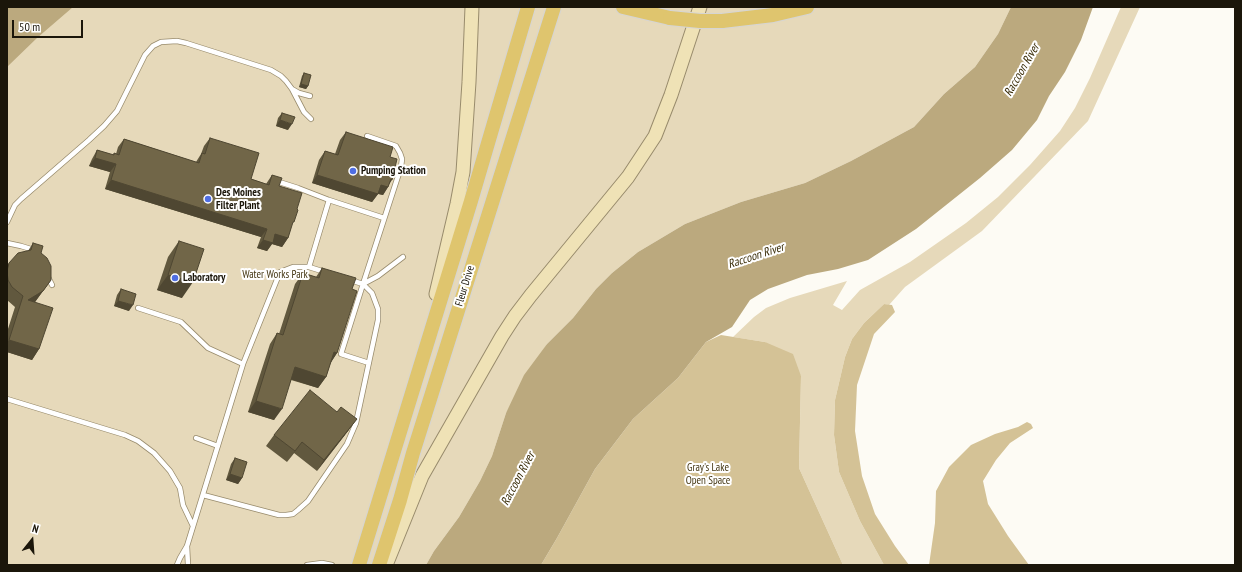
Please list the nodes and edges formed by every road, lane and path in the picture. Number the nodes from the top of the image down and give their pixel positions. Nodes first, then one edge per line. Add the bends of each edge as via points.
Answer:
1 (472, 7) edge
2 (528, 7) edge
3 (554, 7) edge
4 (623, 7) edge
5 (700, 7) edge
6 (807, 7) edge
7 (292, 89) junction
8 (310, 96) dead end
9 (311, 119) dead end
10 (366, 136) dead end
11 (277, 178) edge
12 (329, 200) junction
13 (384, 218) junction
14 (7, 222) edge
15 (7, 243) edge
16 (39, 253) edge
17 (403, 257) dead end
18 (309, 267) junction
19 (45, 271) edge
20 (329, 274) edge
21 (343, 278) edge
22 (363, 284) junction
23 (52, 285) edge
24 (138, 308) dead end
25 (216, 352) junction
26 (214, 358) dead end
27 (369, 363) junction
28 (243, 364) junction
29 (417, 376) junction
30 (7, 399) edge
31 (196, 438) dead end
32 (218, 446) junction
33 (203, 495) junction
34 (193, 526) junction
35 (187, 546) junction
36 (177, 565) edge
37 (188, 565) edge
38 (307, 565) edge
39 (332, 565) edge
40 (359, 565) edge
41 (379, 565) edge
42 (386, 565) edge

1 - 29 main road via 463,172
2 - 29 main road, Fleur Drive
3 - 41 main road, Fleur Drive
4 - 6 main road, bridge via 670,18 722,21 773,15
5 - 42 main road via 655,136 628,177 506,329 422,476
7 - 8 lane
7 - 9 lane via 304,112
7 - 14 lane via 281,76 271,70 186,43 161,42 145,55 117,111 89,140 20,199
10 - 13 lane via 396,146 402,159
11 - 12 lane via 276,181 298,186
12 - 13 lane
12 - 18 lane
13 - 22 lane
15 - 16 lane via 32,248
17 - 22 lane
18 - 20 lane
18 - 28 lane via 293,267 280,272
19 - 23 lane
21 - 22 lane
22 - 27 lane via 372,293 378,309
22 - 27 lane via 341,354
24 - 25 lane via 181,322 208,348
25 - 26 lane
25 - 28 lane
27 - 33 lane via 356,423 347,444 308,501 293,514 279,515
28 - 32 lane
29 - 40 main road, Fleur Drive
30 - 34 lane via 138,441 154,453 170,471 180,488
31 - 32 lane
32 - 33 lane
33 - 34 lane
34 - 35 lane
35 - 36 lane
35 - 37 lane
38 - 39 lane

